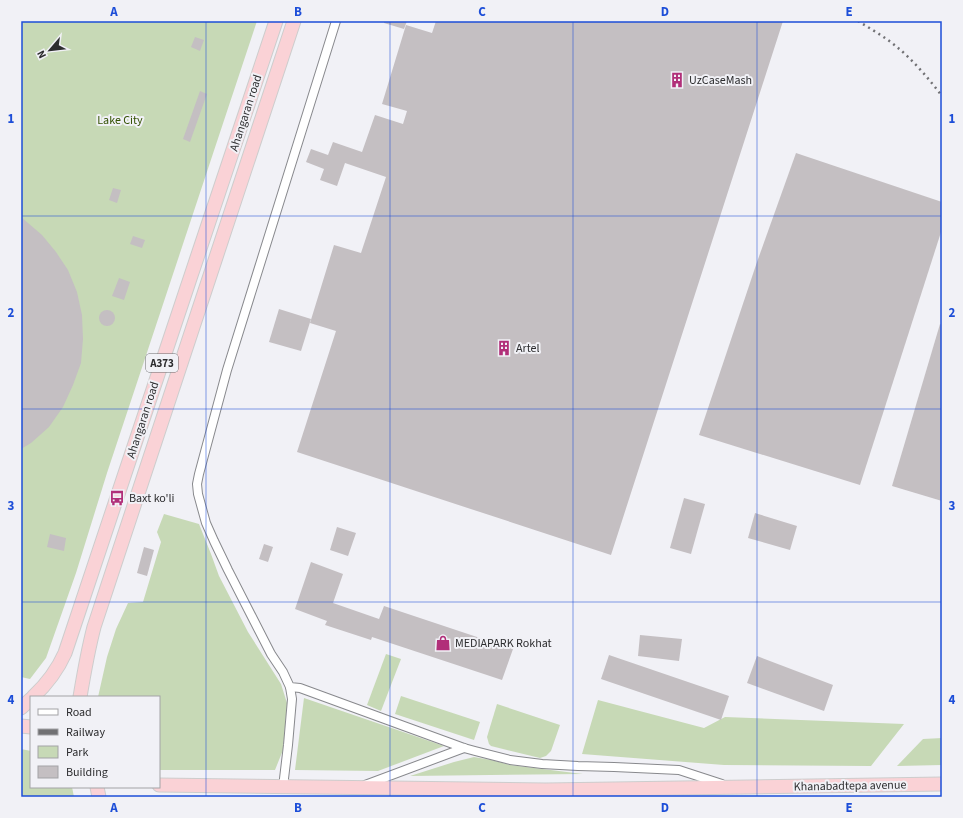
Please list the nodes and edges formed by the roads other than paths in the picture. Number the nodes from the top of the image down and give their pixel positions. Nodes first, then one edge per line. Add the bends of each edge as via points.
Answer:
1 (276, 21) edge
2 (294, 21) edge
3 (336, 21) edge
4 (290, 687) junction
5 (34, 696) edge
6 (81, 696) edge
7 (30, 700) edge
8 (21, 708) edge
9 (464, 748) junction
10 (942, 784) edge
11 (160, 785) edge
12 (283, 787) junction
13 (358, 788) junction
14 (731, 791) edge

1 - 5 highway, Ahangaran road / A373 via 65,653 50,679
2 - 6 highway, Ahangaran road / A373 via 94,627
3 - 4 street via 227,370 198,484 200,504 214,541
4 - 9 street via 300,688
4 - 12 street via 292,699
7 - 8 highway, Ahangaran road / A373
9 - 13 street
9 - 14 street via 510,760 542,764 679,770
10 - 14 highway, Khanabadtepa avenue
11 - 12 highway, Khanabadtepa avenue
12 - 13 highway, Khanabadtepa avenue
13 - 14 highway, Khanabadtepa avenue

